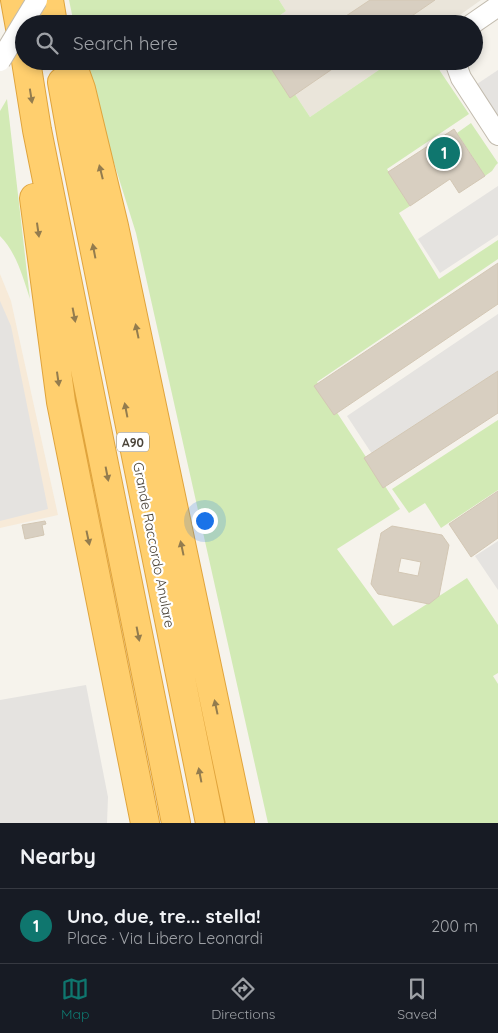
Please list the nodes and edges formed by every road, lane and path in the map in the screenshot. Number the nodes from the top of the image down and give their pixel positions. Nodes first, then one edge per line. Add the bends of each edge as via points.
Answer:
1 (15, 0) edge
2 (498, 6) edge
3 (18, 15) edge
4 (483, 16) edge
5 (15, 46) edge
6 (0, 61) edge
7 (27, 70) edge
8 (61, 70) edge
9 (74, 70) edge
10 (458, 70) edge
11 (37, 130) junction
12 (498, 135) edge
13 (125, 719) junction
14 (126, 823) edge
15 (146, 823) edge
16 (176, 823) edge
17 (210, 823) edge
18 (240, 823) edge

1 - 3 highway
2 - 4 street
5 - 6 street, bridge
7 -> 11 highway, A90
17 -> 8 highway, Grande Raccordo Anulare / A90
18 -> 9 highway via 116,235
10 - 12 street
11 -> 13 highway via 31,161 32,185 61,402
11 -> 16 highway, A90
13 - 14 highway
13 - 15 highway

